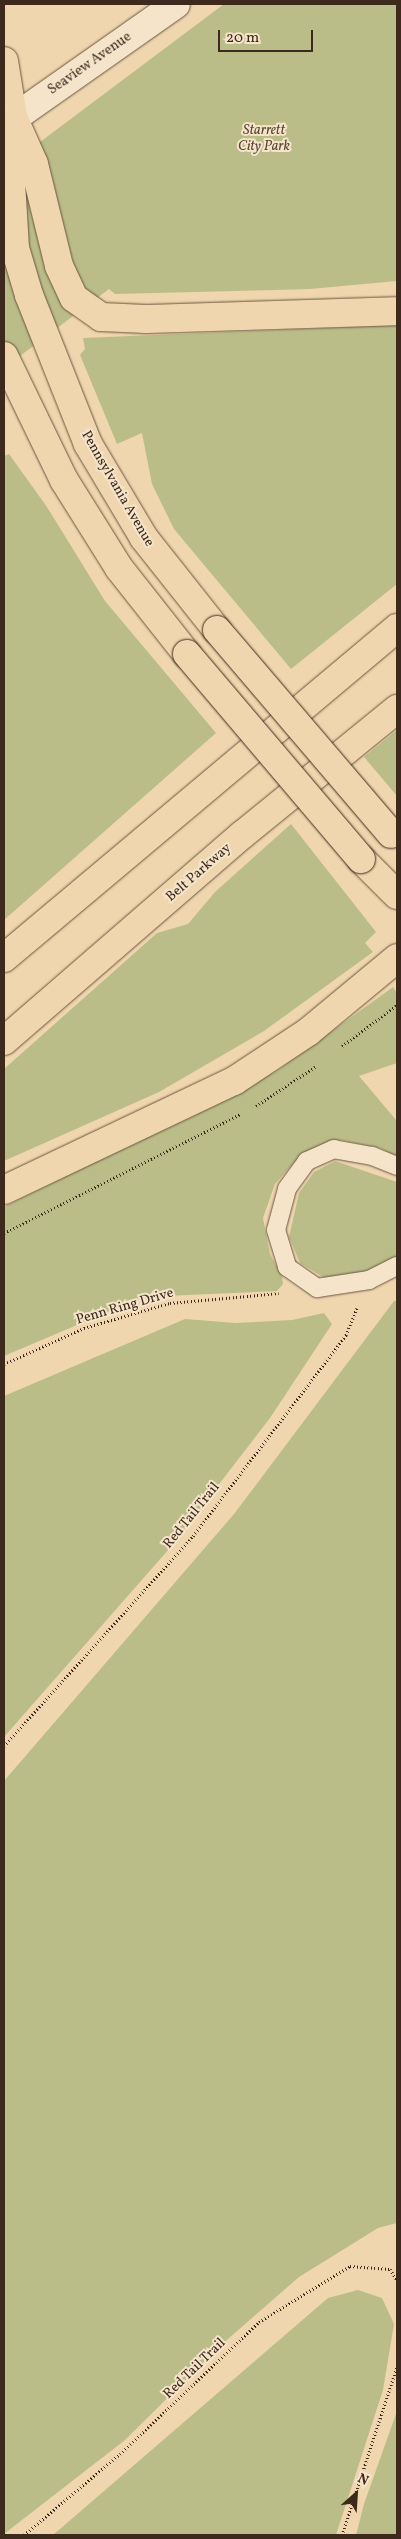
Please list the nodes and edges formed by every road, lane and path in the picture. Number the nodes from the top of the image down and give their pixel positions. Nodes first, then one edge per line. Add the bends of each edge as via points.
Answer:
1 (176, 4) edge
2 (4, 61) edge
3 (8, 121) edge
4 (397, 311) edge
5 (4, 356) edge
6 (397, 628) edge
7 (397, 709) edge
8 (394, 837) edge
9 (397, 895) edge
10 (4, 958) edge
11 (397, 958) edge
12 (4, 1041) edge
13 (397, 1166) edge
14 (4, 1190) edge
15 (397, 1266) edge
16 (369, 1280) junction
17 (318, 1288) junction
18 (4, 1364) edge
19 (4, 1746) edge
20 (397, 2280) edge
21 (397, 2367) edge
22 (24, 2535) edge
23 (342, 2535) edge

1 - 3 street, Seaview Avenue
2 - 3 main road, Pennsylvania Avenue
3 - 4 main road via 34,164 59,266 74,298 101,316 146,319
3 - 8 main road, Pennsylvania Avenue, bridge via 15,248 29,295 88,444 144,538 217,630
5 - 9 main road, bridge via 64,480 118,568 361,859
6 - 10 main road
7 - 12 main road, Belt Parkway via 242,835
11 - 14 main road via 308,1032 234,1081
13 - 17 lane via 372,1156 334,1149 308,1161 287,1189 276,1230 287,1267
15 - 16 lane
16 - 17 lane
16 - 19 path, Red Tail Trail via 346,1335 193,1536
17 - 18 path, Penn Ring Drive via 170,1303 84,1328
20 - 22 path, Red Tail Trail via 390,2269 350,2266 259,2322 120,2454
21 - 23 path

